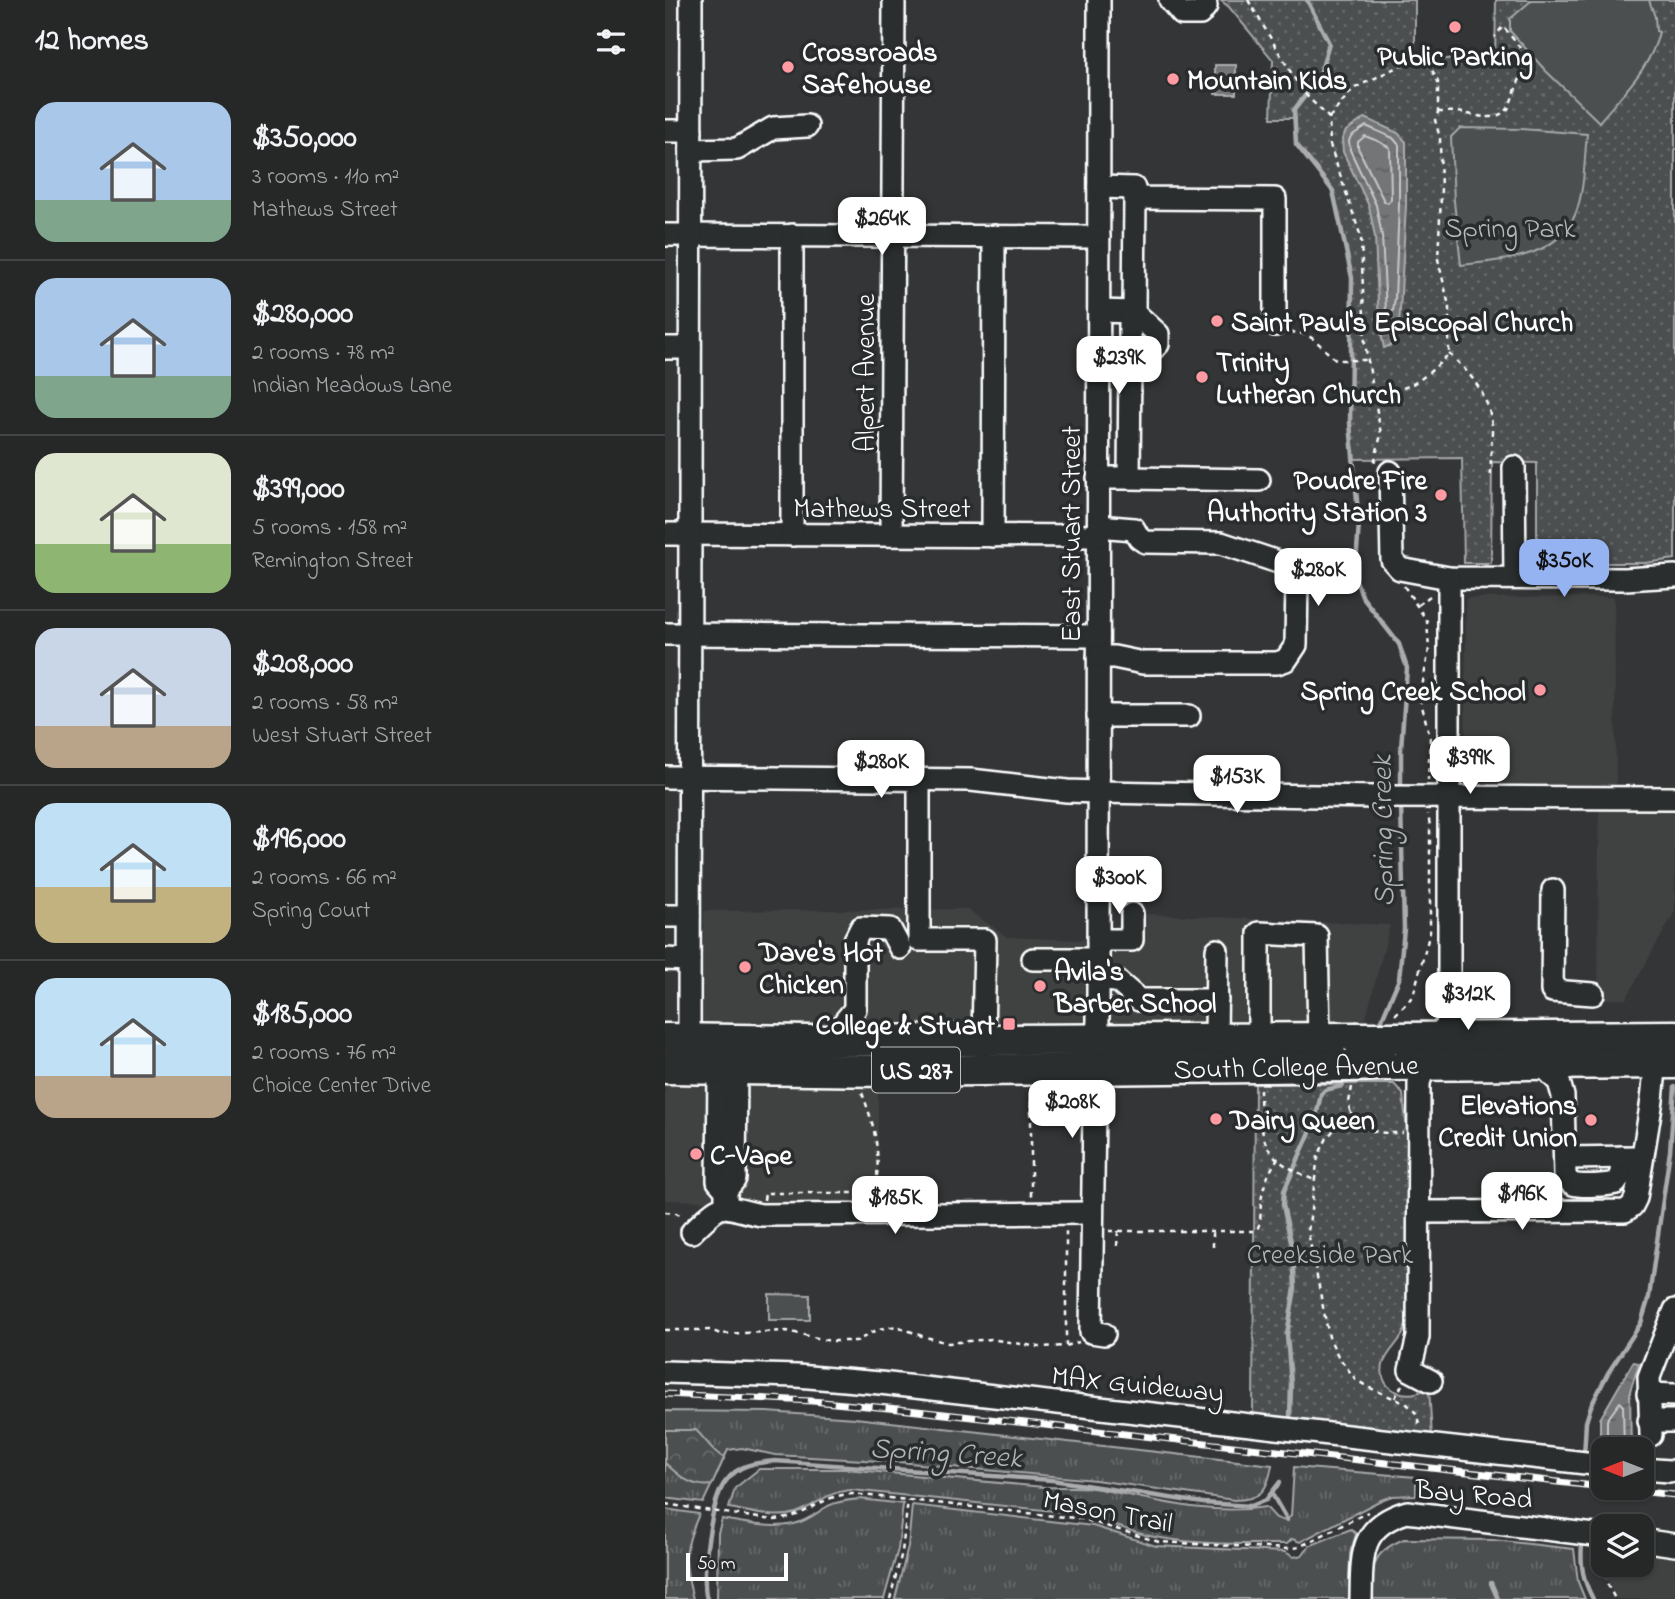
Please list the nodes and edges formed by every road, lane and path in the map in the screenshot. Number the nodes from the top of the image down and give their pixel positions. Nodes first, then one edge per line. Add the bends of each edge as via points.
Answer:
1 (691, 0) edge
2 (894, 0) edge
3 (1099, 0) edge
4 (1170, 0) edge
5 (1205, 0) edge
6 (1248, 0) edge
7 (1495, 37) dead end
8 (1438, 112) junction
9 (1329, 118) junction
10 (807, 126) dead end
11 (665, 131) edge
12 (691, 141) junction
13 (1099, 187) junction
14 (1135, 198) junction
15 (665, 235) edge
16 (690, 235) junction
17 (792, 235) junction
18 (893, 236) junction
19 (994, 236) junction
20 (1099, 237) junction
21 (1099, 311) junction
22 (1134, 312) junction
23 (1274, 330) junction
24 (1242, 332) dead end
25 (665, 348) edge
26 (690, 348) junction
27 (1449, 354) junction
28 (1366, 360) junction
29 (1373, 396) junction
30 (1514, 467) dead end
31 (1382, 470) joint
32 (1098, 478) junction
33 (1129, 478) junction
34 (1491, 478) dead end
35 (1259, 480) dead end
36 (1098, 531) junction
37 (665, 534) edge
38 (690, 534) junction
39 (792, 535) junction
40 (891, 535) junction
41 (993, 536) junction
42 (1675, 576) edge
43 (1449, 578) junction
44 (1515, 578) junction
45 (1403, 586) dead end
46 (1430, 596) dead end
47 (1417, 605) junction
48 (665, 634) edge
49 (690, 635) junction
50 (1098, 647) junction
51 (1098, 716) junction
52 (1189, 716) dead end
53 (1428, 775) dead end
54 (665, 777) edge
55 (689, 777) junction
56 (919, 779) junction
57 (1098, 792) junction
58 (1449, 797) junction
59 (1675, 798) edge
60 (1428, 816) dead end
61 (1553, 890) dead end
62 (1132, 915) dead end
63 (665, 916) edge
64 (689, 916) junction
65 (900, 948) dead end
66 (1098, 949) junction
67 (1217, 950) dead end
68 (1033, 958) dead end
69 (665, 959) edge
70 (689, 960) junction
71 (1098, 980) junction
72 (1593, 994) dead end
73 (1217, 1000) junction
74 (845, 1021) dead end
75 (1441, 1038) junction
76 (1259, 1039) junction
77 (1319, 1039) junction
78 (767, 1040) junction
79 (983, 1040) junction
80 (1216, 1040) junction
81 (1391, 1042) junction
82 (673, 1045) edge
83 (1666, 1049) edge
84 (1096, 1054) junction
85 (1540, 1063) junction
86 (1424, 1065) junction
87 (665, 1069) edge
88 (727, 1069) junction
89 (1350, 1074) junction
90 (1260, 1082) dead end
91 (861, 1090) dead end
92 (1031, 1090) dead end
93 (1350, 1111) junction
94 (1420, 1132) junction
95 (1632, 1157) junction
96 (1278, 1158) junction
97 (1314, 1180) junction
98 (874, 1196) junction
99 (726, 1198) junction
100 (1031, 1200) dead end
101 (762, 1206) dead end
102 (877, 1206) dead end
103 (665, 1212) edge
104 (1420, 1212) junction
105 (1098, 1222) junction
106 (690, 1227) joint
107 (1066, 1227) dead end
108 (1118, 1231) junction
109 (1213, 1231) junction
110 (1117, 1246) dead end
111 (1213, 1247) dead end
112 (1675, 1310) edge
113 (665, 1330) edge
114 (1104, 1334) dead end
115 (1664, 1365) edge
116 (665, 1371) edge
117 (1431, 1381) dead end
118 (1648, 1394) junction
119 (1675, 1395) edge
120 (1675, 1422) edge
121 (1420, 1428) dead end
122 (1591, 1464) edge
123 (1654, 1469) edge
124 (1673, 1470) edge
125 (908, 1500) junction
126 (665, 1504) edge
127 (1368, 1511) dead end
128 (1591, 1534) edge
129 (1654, 1542) edge
130 (1675, 1545) edge
131 (1606, 1577) edge
132 (890, 1599) edge
133 (1361, 1599) edge
134 (1615, 1599) edge

1 - 12 street
2 - 18 street, Alpert Avenue
3 - 13 street, East Stuart Street
4 - 5 street via 1182,14 1200,14
6 - 9 path via 1301,91
7 - 8 path via 1503,26 1528,58 1508,109 1487,118
8 - 9 path via 1438,82 1431,68 1417,57 1353,89
8 - 27 path via 1438,259 1449,306
9 - 28 path via 1330,145 1361,237
10 - 12 street via 773,128 737,149
11 - 12 street
12 - 16 street
13 - 14 street via 1134,188
13 - 20 street, East Stuart Street
14 - 22 street
14 - 23 street via 1275,199
15 - 16 street
16 - 17 street
16 - 26 street
17 - 18 street
17 - 39 street
18 - 19 street
18 - 40 street, Alpert Avenue
19 - 20 street
19 - 41 street
20 - 21 street, East Stuart Street
21 - 22 street
21 - 32 street, East Stuart Street
22 - 33 street via 1130,324
23 - 24 path
23 - 28 path via 1304,333 1342,361
25 - 26 street
26 - 38 street
27 - 29 path via 1421,380
27 - 34 path via 1474,379 1489,414
28 - 29 path
29 - 31 path
30 - 44 street
31 - 43 street via 1392,560 1400,569
32 - 33 street
32 - 36 street, East Stuart Street
33 - 35 street
36 - 41 street, Mathews Street
36 - 50 street, East Stuart Street
36 - 50 street, Mathews Street via 1129,527 1145,542 1221,543 1288,566 1297,578 1296,645 1286,660 1143,663 1115,657
37 - 38 street, Mathews Street
38 - 39 street, Mathews Street
38 - 49 street
39 - 40 street, Mathews Street
40 - 41 street, Mathews Street
42 - 44 street
43 - 44 street
43 - 58 street
45 - 47 path
46 - 47 path
47 - 53 path via 1427,621 1429,640 1420,698 1430,738
48 - 49 street
49 - 50 street
49 - 55 street
50 - 51 street, East Stuart Street
51 - 52 street
51 - 57 street, East Stuart Street
54 - 55 street
55 - 56 street
55 - 64 street
56 - 57 street via 971,779
56 - 79 street via 919,940 985,940
57 - 58 street
57 - 66 street, East Stuart Street
58 - 59 street
58 - 75 street via 1449,1017
60 - 81 path via 1430,932 1413,996
61 - 72 street via 1552,991
62 - 66 street via 1132,940
63 - 64 street
64 - 70 street
65 - 74 street via 890,929 861,929 855,940 855,1009
66 - 68 street
66 - 71 street, East Stuart Street
67 - 73 street
69 - 70 street
70 - 82 street
71 - 73 street via 1117,981 1139,1000
71 - 84 street, East Stuart Street
73 - 80 street
75 - 81 highway, South College Avenue / US 287
75 - 83 highway, South College Avenue / US 287
75 - 86 street
76 - 77 highway, South College Avenue / US 287
76 - 77 street via 1259,933 1317,936
76 - 80 highway, South College Avenue / US 287
77 - 81 highway, South College Avenue / US 287, bridge
78 - 79 highway, South College Avenue / US 287
78 - 82 highway, South College Avenue / US 287
78 - 88 highway via 759,1052 728,1058
79 - 84 highway, South College Avenue / US 287
80 - 84 highway, South College Avenue / US 287
81 - 86 highway, South College Avenue / US 287
81 - 89 highway, South College Avenue / US 287, bridge
83 - 85 highway, South College Avenue / US 287
83 - 95 street
84 - 88 highway, South College Avenue / US 287 via 888,1071
84 - 89 highway, South College Avenue / US 287
84 - 105 street, East Stuart Street
85 - 86 highway, South College Avenue / US 287
85 - 95 street via 1559,1082 1563,1096 1565,1176 1573,1184 1608,1185 1619,1179
86 - 94 street via 1419,1083
87 - 88 highway, South College Avenue / US 287
88 - 99 street via 736,1180
89 - 93 path
90 - 96 path via 1260,1130 1263,1142
91 - 98 path via 878,1140
92 - 100 path
93 - 94 path via 1370,1131
93 - 97 path via 1327,1138
94 - 104 street
95 - 104 street via 1636,1198 1625,1210
96 - 97 path
96 - 109 path via 1265,1182 1259,1228
97 - 121 path via 1308,1237 1329,1337 1356,1380 1407,1404 1416,1413
98 - 101 path via 765,1193
98 - 102 path
99 - 105 street via 761,1215
99 - 106 street
103 - 106 path via 676,1213
104 - 117 street via 1418,1337 1410,1370
105 - 108 path
105 - 114 street, East Stuart Street via 1091,1332
107 - 113 path via 1066,1346 1039,1347 991,1339 948,1343 897,1326 856,1340 787,1331 720,1334
108 - 109 path
108 - 110 path
109 - 111 path
112 - 115 street
115 - 118 street via 1649,1377
116 - 122 street, MAX Guideway via 880,1383
118 - 119 street
118 - 120 street via 1650,1428
123 - 124 street
125 - 126 path, Mason Trail via 844,1494 804,1514 772,1520
125 - 127 path, Mason Trail via 1083,1519 1159,1542 1289,1549
125 - 132 path
128 - 133 street, Bay Road via 1407,1512 1373,1529 1361,1565
129 - 130 street
131 - 134 path

